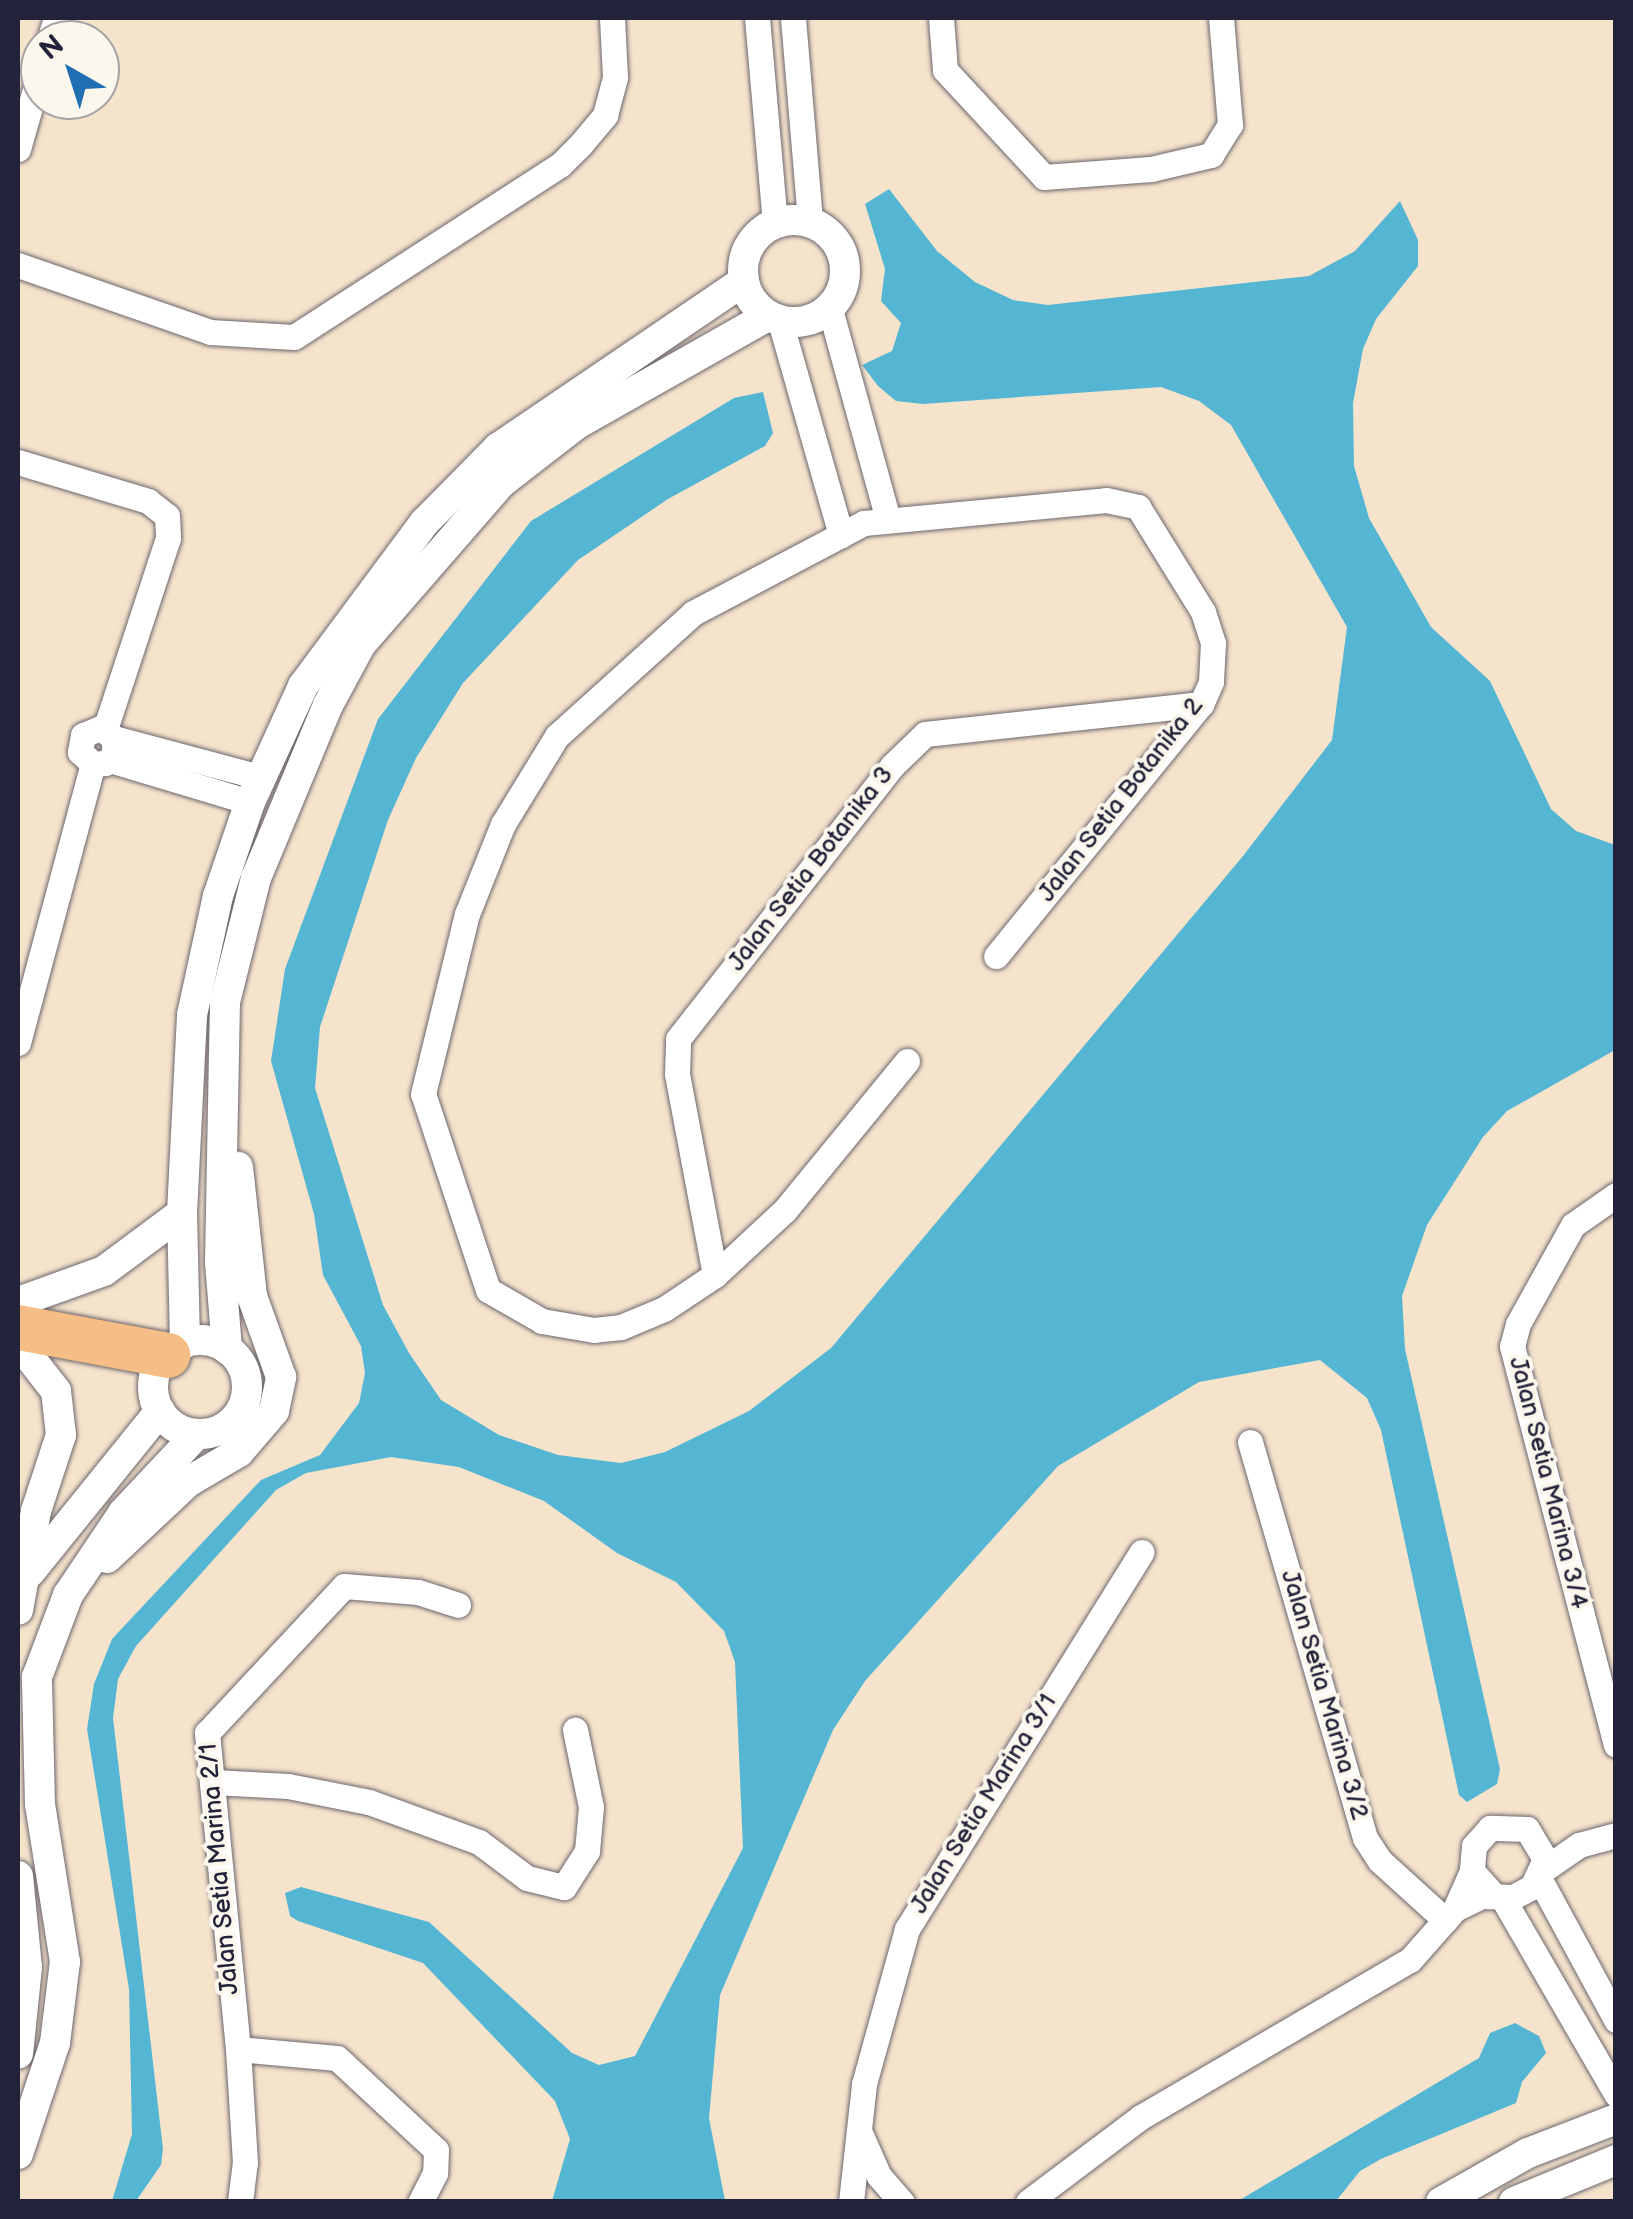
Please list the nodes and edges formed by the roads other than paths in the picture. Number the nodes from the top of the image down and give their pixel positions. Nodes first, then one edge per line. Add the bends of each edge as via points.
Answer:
1 (612, 18) edge
2 (757, 18) edge
3 (793, 18) edge
4 (940, 18) edge
5 (1221, 18) edge
6 (26, 120) edge
7 (18, 149) edge
8 (810, 222) junction
9 (775, 223) junction
10 (18, 265) edge
11 (744, 281) junction
12 (830, 308) junction
13 (774, 318) junction
14 (18, 462) edge
15 (864, 526) junction
16 (1201, 704) junction
17 (105, 748) junction
18 (255, 790) junction
19 (996, 956) dead end
20 (18, 1042) edge
21 (907, 1061) dead end
22 (224, 1111) junction
23 (1616, 1195) edge
24 (182, 1213) junction
25 (715, 1275) junction
26 (18, 1326) edge
27 (227, 1349) junction
28 (167, 1372) junction
29 (197, 1434) junction
30 (1250, 1442) dead end
31 (1142, 1552) dead end
32 (30, 1572) junction
33 (68, 1595) junction
34 (458, 1604) dead end
35 (18, 1610) edge
36 (575, 1730) dead end
37 (1616, 1745) edge
38 (213, 1782) junction
39 (1615, 1834) edge
40 (1536, 1837) junction
41 (1579, 1845) junction
42 (1472, 1872) junction
43 (1541, 1874) junction
44 (18, 1876) edge
45 (1498, 1895) junction
46 (1450, 1915) junction
47 (1616, 2020) edge
48 (238, 2049) junction
49 (18, 2054) edge
50 (1616, 2094) edge
51 (1616, 2119) edge
52 (860, 2133) junction
53 (1528, 2153) junction
54 (18, 2154) edge
55 (1616, 2160) edge
56 (1542, 2188) junction
57 (896, 2196) edge
58 (240, 2202) edge
59 (420, 2202) edge
60 (851, 2202) edge
61 (860, 2202) edge
62 (1028, 2202) edge
63 (1440, 2202) edge
64 (1514, 2202) edge

1 - 10 street via 615,77 605,114 581,144 560,165 294,337 210,332
2 - 9 street
3 - 8 street
4 - 5 street via 946,70 1044,177 1151,169 1210,155 1230,125
6 - 7 street
8 - 9 street
8 - 12 street via 826,230 845,259 840,294
9 - 11 street via 749,247
11 - 13 street
11 - 18 street via 498,448 425,522 302,686
12 - 13 street via 801,323
12 - 15 street
13 - 15 street
13 - 22 street via 577,424 501,483 361,644 288,788 234,950
14 - 17 street via 148,502 167,516 168,538
15 - 16 street, Jalan Setia Botanika 2 via 1106,500 1138,507 1203,612 1213,643 1211,682
15 - 25 street via 693,614 557,736 503,824 466,914 423,1094 476,1264 488,1290 514,1310 569,1328 621,1327 664,1309
16 - 19 street, Jalan Setia Botanika 2
16 - 25 street, Jalan Setia Botanika 3 via 925,734 892,766 678,1039 677,1074
17 - 18 street
17 - 20 street
18 - 24 street via 218,896 192,1016
21 - 25 street via 785,1210
22 - 27 street via 220,1262
22 - 33 street via 239,1169 252,1296 281,1378 274,1411 239,1452 188,1482
23 - 37 street, Jalan Setia Marina 3/4 via 1573,1225 1512,1346
24 - 26 street
24 - 28 street
26 - 28 highway
26 - 28 highway
26 - 32 street via 56,1391 61,1418 36,1511
27 - 28 street
27 - 29 street via 246,1377 241,1411 214,1432
28 - 29 street via 169,1423
28 - 32 street
29 - 33 street via 123,1513
30 - 46 street, Jalan Setia Marina 3/2 via 1370,1851
31 - 52 street, Jalan Setia Marina 3/1 via 915,1912 884,2000
32 - 35 street
33 - 54 street via 37,1677 40,1804 65,1962 54,2043
34 - 38 street, Jalan Setia Marina 2/1 via 344,1586 207,1733
36 - 38 street via 591,1808 586,1851 564,1887 527,1878 466,1836 370,1802 288,1786
38 - 48 street, Jalan Setia Marina 2/1
39 - 41 street
40 - 41 street
40 - 42 street via 1515,1824 1490,1828 1474,1846
40 - 43 street
41 - 43 street
42 - 45 street
42 - 46 street
43 - 45 street via 1524,1894
43 - 47 street
44 - 49 street via 28,1967
45 - 46 street
45 - 50 street
46 - 62 street via 1410,1960 1141,2117
48 - 58 street, Jalan Setia Marina 2/1 via 245,2163
48 - 59 street via 337,2058 436,2150 435,2173
51 - 53 street
52 - 57 street
52 - 60 street, Jalan Setia Marina 3/1
53 - 56 street
53 - 63 street
55 - 56 street
56 - 64 street
57 - 61 street

